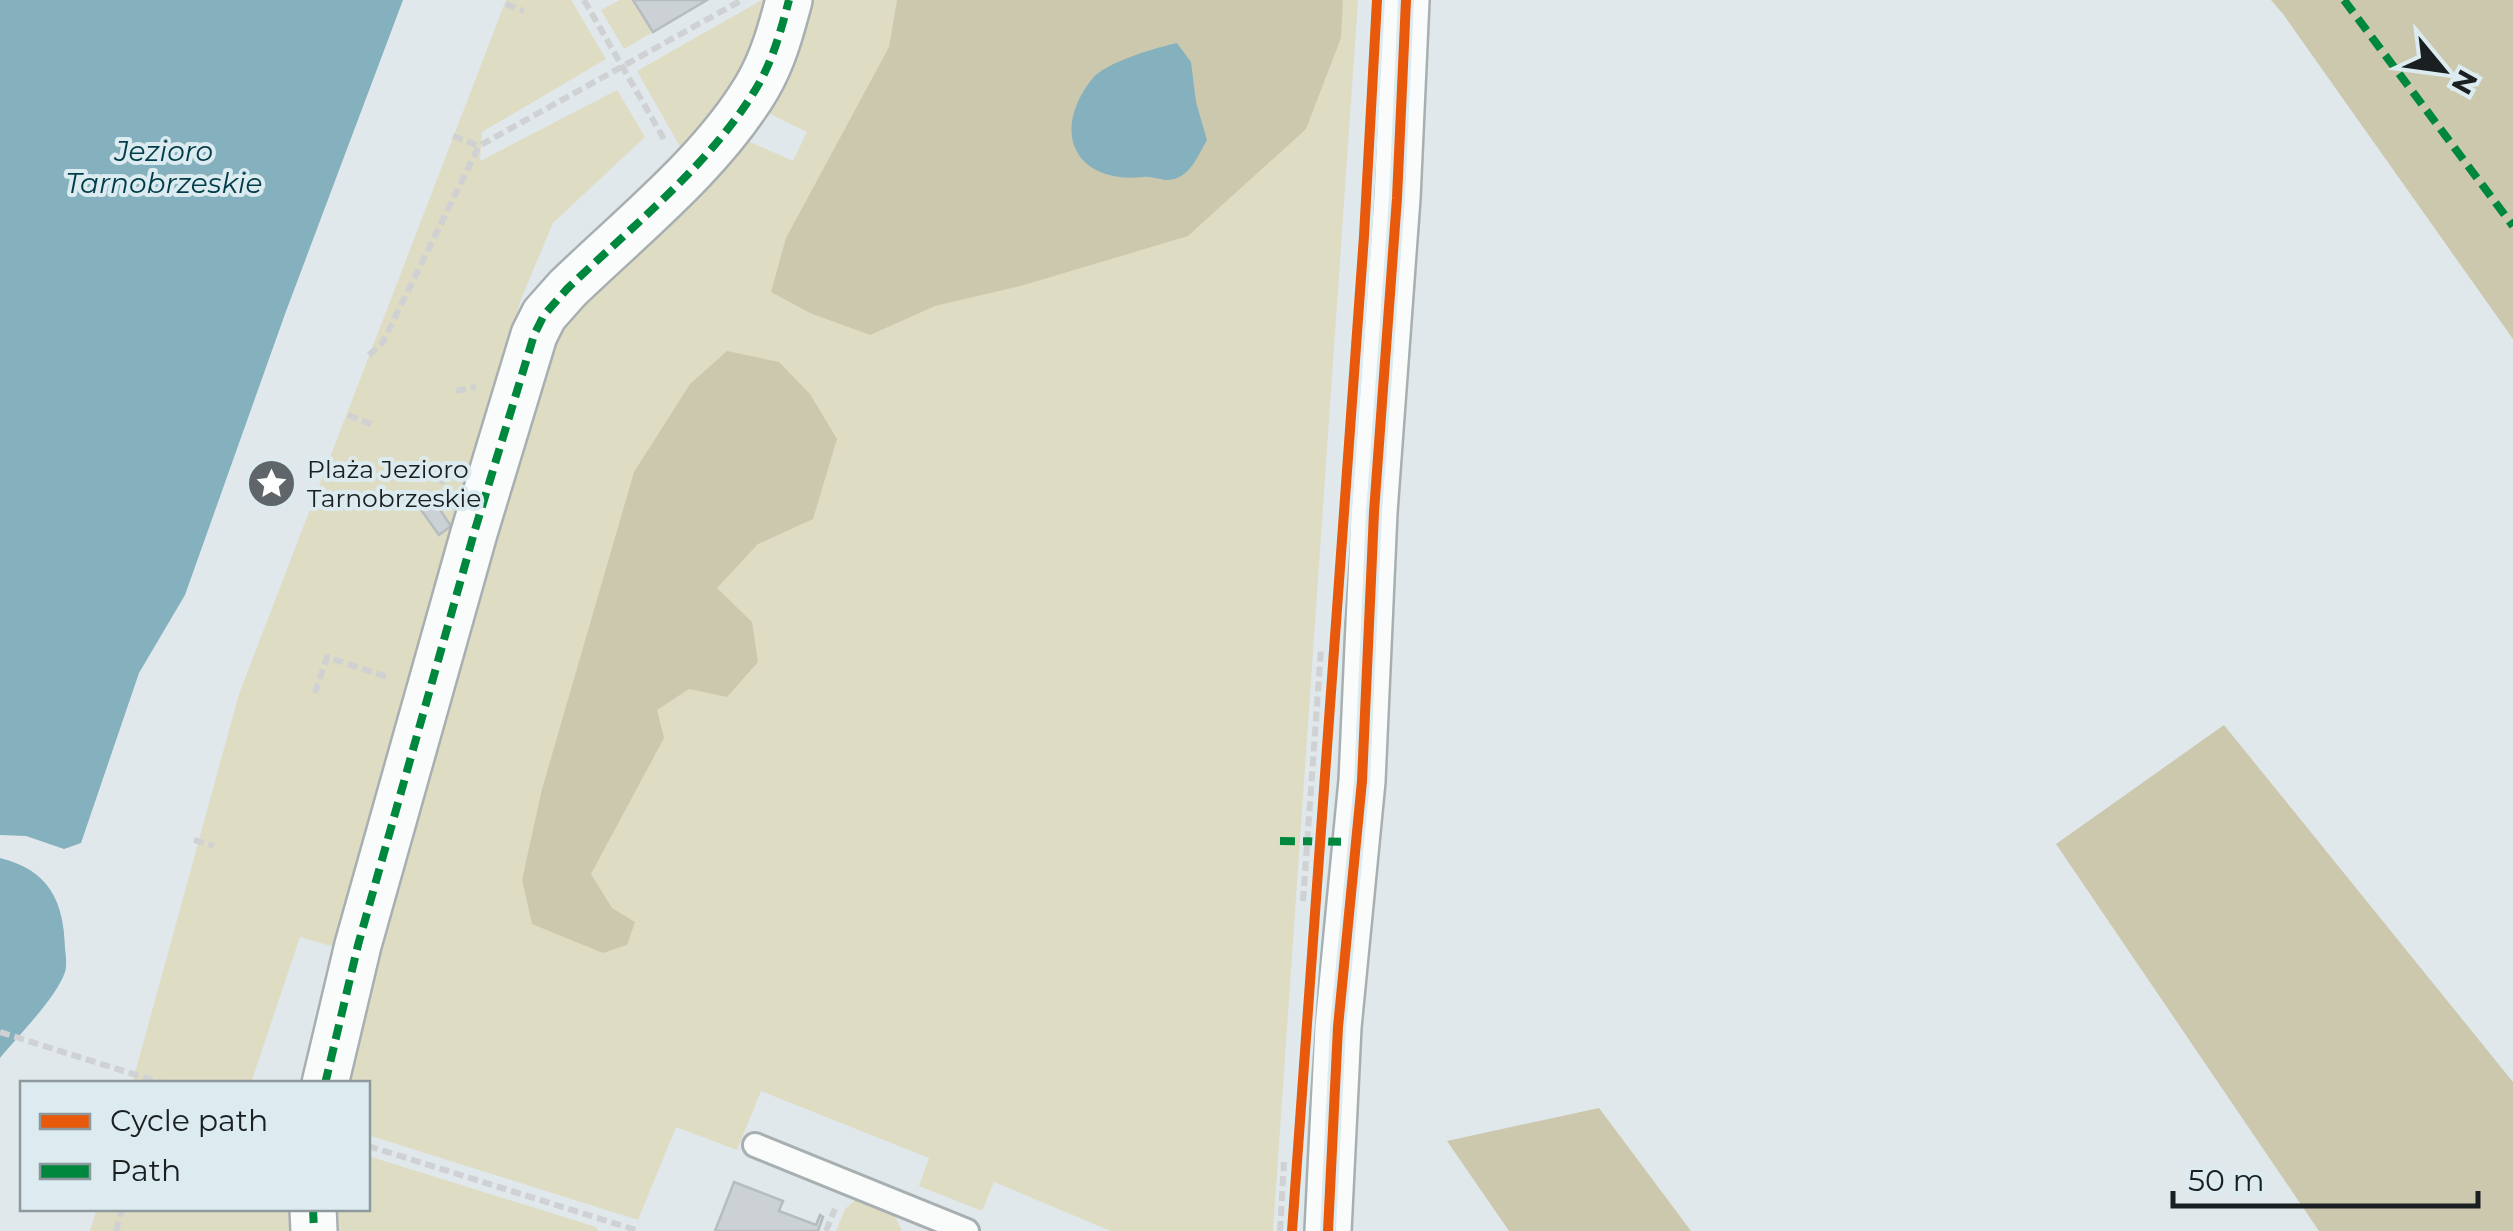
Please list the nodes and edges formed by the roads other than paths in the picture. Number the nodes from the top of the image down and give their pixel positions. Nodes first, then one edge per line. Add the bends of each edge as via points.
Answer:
1 (789, 0) edge
2 (1406, 0) edge
3 (326, 1081) edge
4 (755, 1145) dead end
5 (934, 1225) edge
6 (967, 1231) edge
7 (1328, 1231) edge

1 - 3 street via 759,84 723,135 544,314 430,691
2 - 7 street via 1362,781 1338,1027
4 - 5 lane
5 - 6 lane

